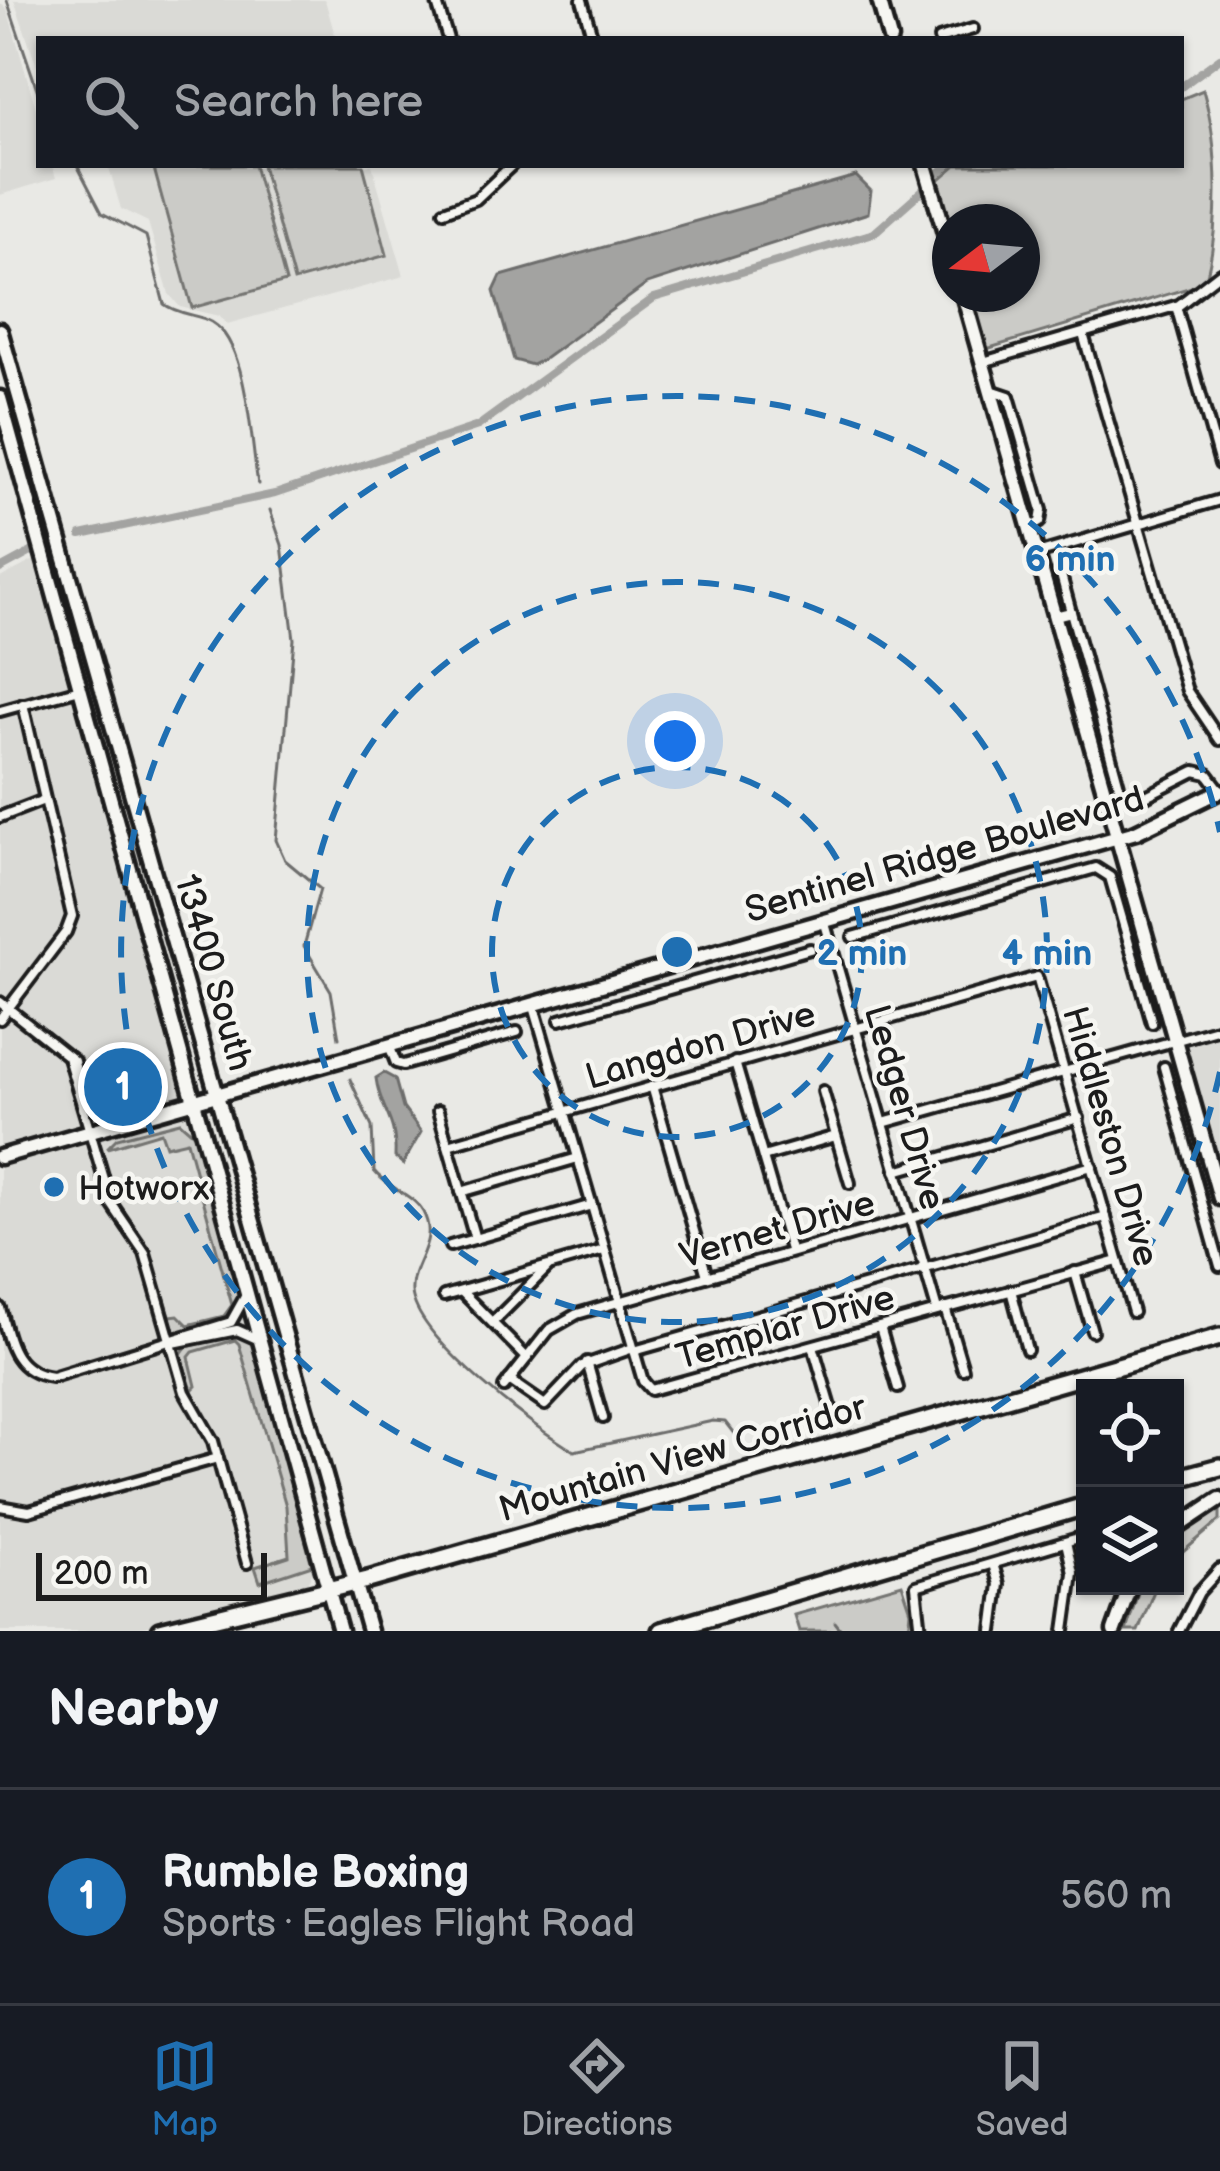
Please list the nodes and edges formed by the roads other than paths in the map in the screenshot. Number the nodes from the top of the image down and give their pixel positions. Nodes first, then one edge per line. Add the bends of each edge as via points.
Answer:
1 (436, 0) edge
2 (582, 0) edge
3 (879, 0) edge
4 (973, 29) dead end
5 (447, 36) edge
6 (592, 36) edge
7 (889, 36) edge
8 (948, 36) edge
9 (504, 168) edge
10 (926, 168) edge
11 (937, 204) edge
12 (444, 211) dead end
13 (1220, 273) edge
14 (1176, 306) junction
15 (968, 312) edge
16 (0, 330) edge
17 (1083, 334) junction
18 (983, 362) junction
19 (0, 398) edge
20 (1220, 464) edge
21 (1220, 500) edge
22 (1138, 524) junction
23 (1037, 554) junction
24 (1060, 571) dead end
25 (1071, 612) junction
26 (1055, 616) junction
27 (81, 688) junction
28 (23, 704) junction
29 (0, 711) edge
30 (1220, 740) edge
31 (1220, 790) edge
32 (44, 800) junction
33 (0, 817) edge
34 (1117, 837) junction
35 (1054, 854) junction
36 (1061, 878) junction
37 (886, 902) junction
38 (1137, 906) junction
39 (1120, 911) junction
40 (824, 920) junction
41 (894, 925) junction
42 (761, 937) junction
43 (853, 937) dead end
44 (810, 949) dead end
45 (768, 961) junction
46 (1037, 976) joint
47 (1157, 977) junction
48 (1140, 982) junction
49 (597, 984) junction
50 (533, 1002) junction
51 (4, 1005) edge
52 (603, 1008) junction
53 (0, 1019) edge
54 (472, 1020) junction
55 (560, 1020) dead end
56 (1152, 1023) dead end
57 (855, 1027) junction
58 (1220, 1028) edge
59 (517, 1032) dead end
60 (1174, 1040) junction
61 (479, 1043) junction
62 (388, 1044) junction
63 (735, 1062) junction
64 (1164, 1067) dead end
65 (1067, 1070) junction
66 (652, 1086) junction
67 (823, 1091) dead end
68 (218, 1093) junction
69 (195, 1100) junction
70 (1192, 1102) junction
71 (1175, 1107) junction
72 (565, 1111) junction
73 (438, 1112) dead end
74 (1079, 1118) junction
75 (883, 1123) junction
76 (91, 1130) junction
77 (836, 1136) junction
78 (448, 1145) junction
79 (0, 1157) edge
80 (763, 1157) junction
81 (578, 1158) junction
82 (1092, 1166) junction
83 (896, 1171) junction
84 (850, 1183) dead end
85 (461, 1192) junction
86 (1220, 1198) edge
87 (592, 1205) junction
88 (1106, 1217) junction
89 (910, 1218) junction
90 (475, 1239) junction
91 (450, 1246) dead end
92 (605, 1250) junction
93 (790, 1251) junction
94 (1119, 1261) junction
95 (1220, 1265) edge
96 (548, 1266) junction
97 (925, 1268) junction
98 (1076, 1273) junction
99 (706, 1276) junction
100 (248, 1288) junction
101 (1011, 1290) junction
102 (462, 1292) junction
103 (444, 1296) dead end
104 (620, 1301) junction
105 (0, 1309) edge
106 (941, 1309) junction
107 (1133, 1312) dead end
108 (493, 1322) junction
109 (880, 1327) junction
110 (1092, 1331) dead end
111 (1220, 1337) edge
112 (171, 1343) junction
113 (814, 1346) junction
114 (264, 1348) junction
115 (633, 1349) junction
116 (1028, 1350) dead end
117 (527, 1358) junction
118 (587, 1362) junction
119 (963, 1369) dead end
120 (898, 1388) dead end
121 (831, 1407) dead end
122 (603, 1418) dead end
123 (218, 1458) junction
124 (1220, 1467) edge
125 (1184, 1477) edge
126 (1220, 1498) edge
127 (0, 1506) edge
128 (1076, 1509) edge
129 (1184, 1523) edge
130 (1076, 1539) edge
131 (1066, 1542) junction
132 (247, 1562) dead end
133 (993, 1564) junction
134 (1220, 1569) edge
135 (356, 1583) junction
136 (328, 1589) junction
137 (1127, 1595) edge
138 (160, 1631) edge
139 (340, 1631) edge
140 (369, 1631) edge
141 (661, 1631) edge
142 (922, 1631) edge
143 (993, 1631) edge
144 (1065, 1631) edge
145 (1114, 1631) edge
146 (1180, 1631) edge

1 - 5 street
2 - 6 street
3 - 7 main road
4 - 8 street
9 - 12 street via 476,199
10 - 11 main road
13 - 14 street
14 - 17 street
14 - 20 street
15 - 18 main road
16 - 68 main road, 13400 South
17 - 18 street
17 - 22 street
18 - 23 main road
19 - 27 main road, 13400 South
21 - 22 street
22 - 23 street
22 - 30 street via 1190,700
23 - 26 main road
24 - 25 street
25 - 26 street
25 - 31 street via 1120,789 1140,799 1195,771
26 - 34 main road
27 - 28 street
27 - 69 main road, 13400 South
28 - 29 street
28 - 32 street
31 - 34 main road, Sentinel Ridge Boulevard via 1165,822
32 - 33 street
32 - 51 street via 72,916
34 - 35 main road, Sentinel Ridge Boulevard
34 - 38 main road
35 - 36 street
35 - 37 main road, Sentinel Ridge Boulevard
36 - 39 street via 1104,871
36 - 41 street
37 - 40 main road, Sentinel Ridge Boulevard
37 - 41 street
38 - 39 street
38 - 47 main road
39 - 48 street
40 - 42 main road, Sentinel Ridge Boulevard
40 - 57 street, Ledger Drive
41 - 43 street
42 - 45 street
42 - 49 main road, Sentinel Ridge Boulevard
44 - 45 street
45 - 52 street
46 - 57 street, Langdon Drive
46 - 65 street, Hiddleston Drive
47 - 48 street
47 - 60 main road
48 - 56 street
49 - 50 main road, Sentinel Ridge Boulevard
49 - 52 street
50 - 54 main road, Sentinel Ridge Boulevard
50 - 72 street, Templar Drive
51 - 53 street
51 - 76 street via 68,1058
52 - 55 street
54 - 61 street
54 - 62 main road, Sentinel Ridge Boulevard
57 - 63 street, Langdon Drive
57 - 75 street, Ledger Drive
58 - 60 street
59 - 61 street
60 - 65 street
60 - 70 main road
61 - 62 street via 403,1065
62 - 68 main road, Sentinel Ridge Boulevard
63 - 66 street, Langdon Drive
63 - 80 street
64 - 71 street
65 - 74 street, Hiddleston Drive
65 - 75 street
66 - 72 street, Langdon Drive
66 - 99 street
67 - 77 street
68 - 69 main road, Sentinel Ridge Boulevard
68 - 135 main road, 13400 South
69 - 76 main road, Sentinel Ridge Boulevard
69 - 100 main road, 13400 South
70 - 71 street
70 - 86 main road
71 - 95 street
72 - 78 street, Langdon Drive
72 - 81 street, Templar Drive
73 - 78 street
74 - 82 street, Hiddleston Drive
74 - 83 street
75 - 83 street, Ledger Drive
76 - 79 main road, Sentinel Ridge Boulevard
76 - 112 street via 114,1210 145,1253
77 - 80 street
77 - 84 street
78 - 85 street
80 - 93 street
81 - 85 street
81 - 87 street, Templar Drive
82 - 88 street, Hiddleston Drive
82 - 89 street, Vernet Drive
83 - 89 street, Ledger Drive
85 - 90 street
87 - 90 street
87 - 92 street, Templar Drive
88 - 94 street, Hiddleston Drive
88 - 97 street
89 - 93 street, Vernet Drive
89 - 97 street, Ledger Drive
90 - 91 street
92 - 96 street
92 - 104 street, Templar Drive
93 - 99 street, Vernet Drive
94 - 98 street, Templar Drive
94 - 107 street, Hiddleston Drive
96 - 102 street
96 - 108 street
97 - 106 street, Ledger Drive
97 - 115 street
98 - 101 street, Templar Drive
98 - 110 street
99 - 104 street, Vernet Drive
100 - 112 street via 235,1320
100 - 114 main road, 13400 South
101 - 106 street, Templar Drive
101 - 116 street
102 - 103 street
102 - 108 street
104 - 115 street, Templar Drive
104 - 117 street, Vernet Drive via 560,1322
105 - 112 street via 16,1359 38,1375
106 - 109 street, Templar Drive
106 - 119 street, Ledger Drive
108 - 117 street
109 - 113 street, Templar Drive
109 - 120 street
111 - 135 highway, Mountain View Corridor
112 - 114 street via 237,1330
112 - 123 street
113 - 115 street, Templar Drive via 657,1391 643,1381
113 - 121 street
114 - 136 main road, 13400 South
115 - 118 street
117 - 118 street, Vernet Drive via 507,1383 545,1405
118 - 122 street
123 - 127 street via 29,1511
123 - 132 street
124 - 125 highway
126 - 129 main road
128 - 141 highway
130 - 131 street
131 - 133 street
131 - 144 street via 1073,1573
133 - 142 street via 916,1586
133 - 143 street
134 - 146 street
135 - 136 highway, Mountain View Corridor
135 - 140 main road, 13400 South
136 - 138 highway, Mountain View Corridor
136 - 139 main road, 13400 South
137 - 145 main road

